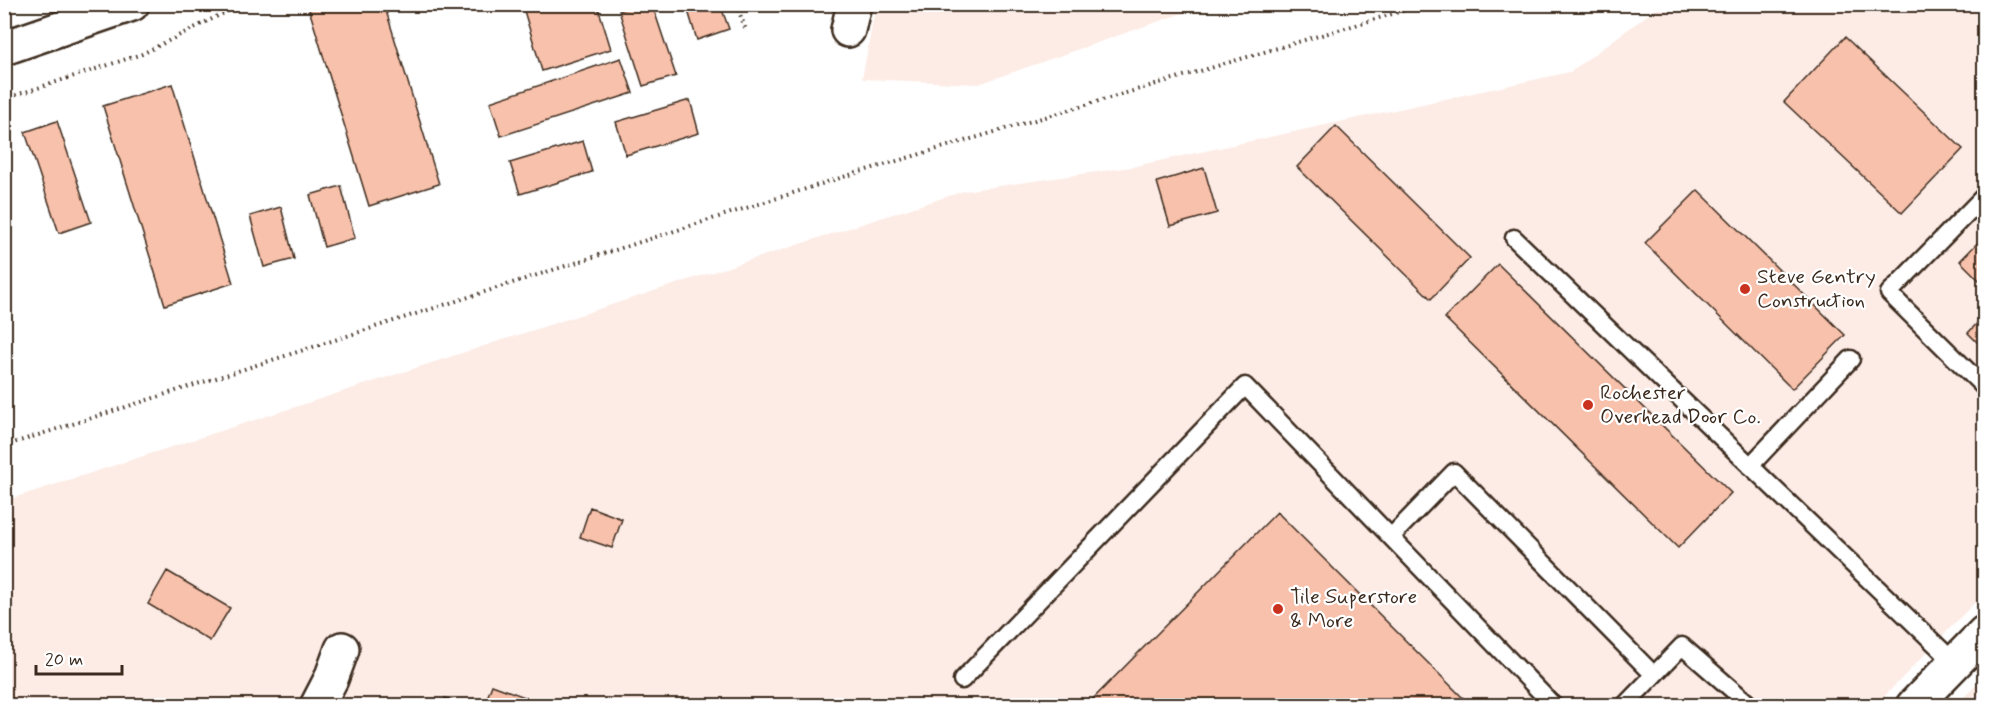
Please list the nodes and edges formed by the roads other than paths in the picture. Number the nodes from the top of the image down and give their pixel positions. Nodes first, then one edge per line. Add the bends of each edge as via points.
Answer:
1 (132, 4) edge
2 (4, 48) edge
3 (1984, 196) edge
4 (1514, 238) dead end
5 (1851, 359) dead end
6 (1984, 387) edge
7 (1750, 466) junction
8 (1391, 537) junction
9 (1984, 633) edge
10 (342, 649) dead end
11 (1955, 663) junction
12 (1654, 675) junction
13 (962, 680) dead end
14 (317, 705) edge
15 (1554, 705) edge
16 (1624, 705) edge
17 (1751, 705) edge
18 (1913, 705) edge

1 - 2 street
3 - 6 lane via 1889,293
4 - 7 lane
5 - 7 lane
7 - 11 lane
8 - 12 lane via 1454,472
8 - 13 lane via 1245,386
8 - 15 lane
9 - 11 street
10 - 14 street
11 - 18 street
12 - 16 lane
12 - 17 lane via 1682,646

